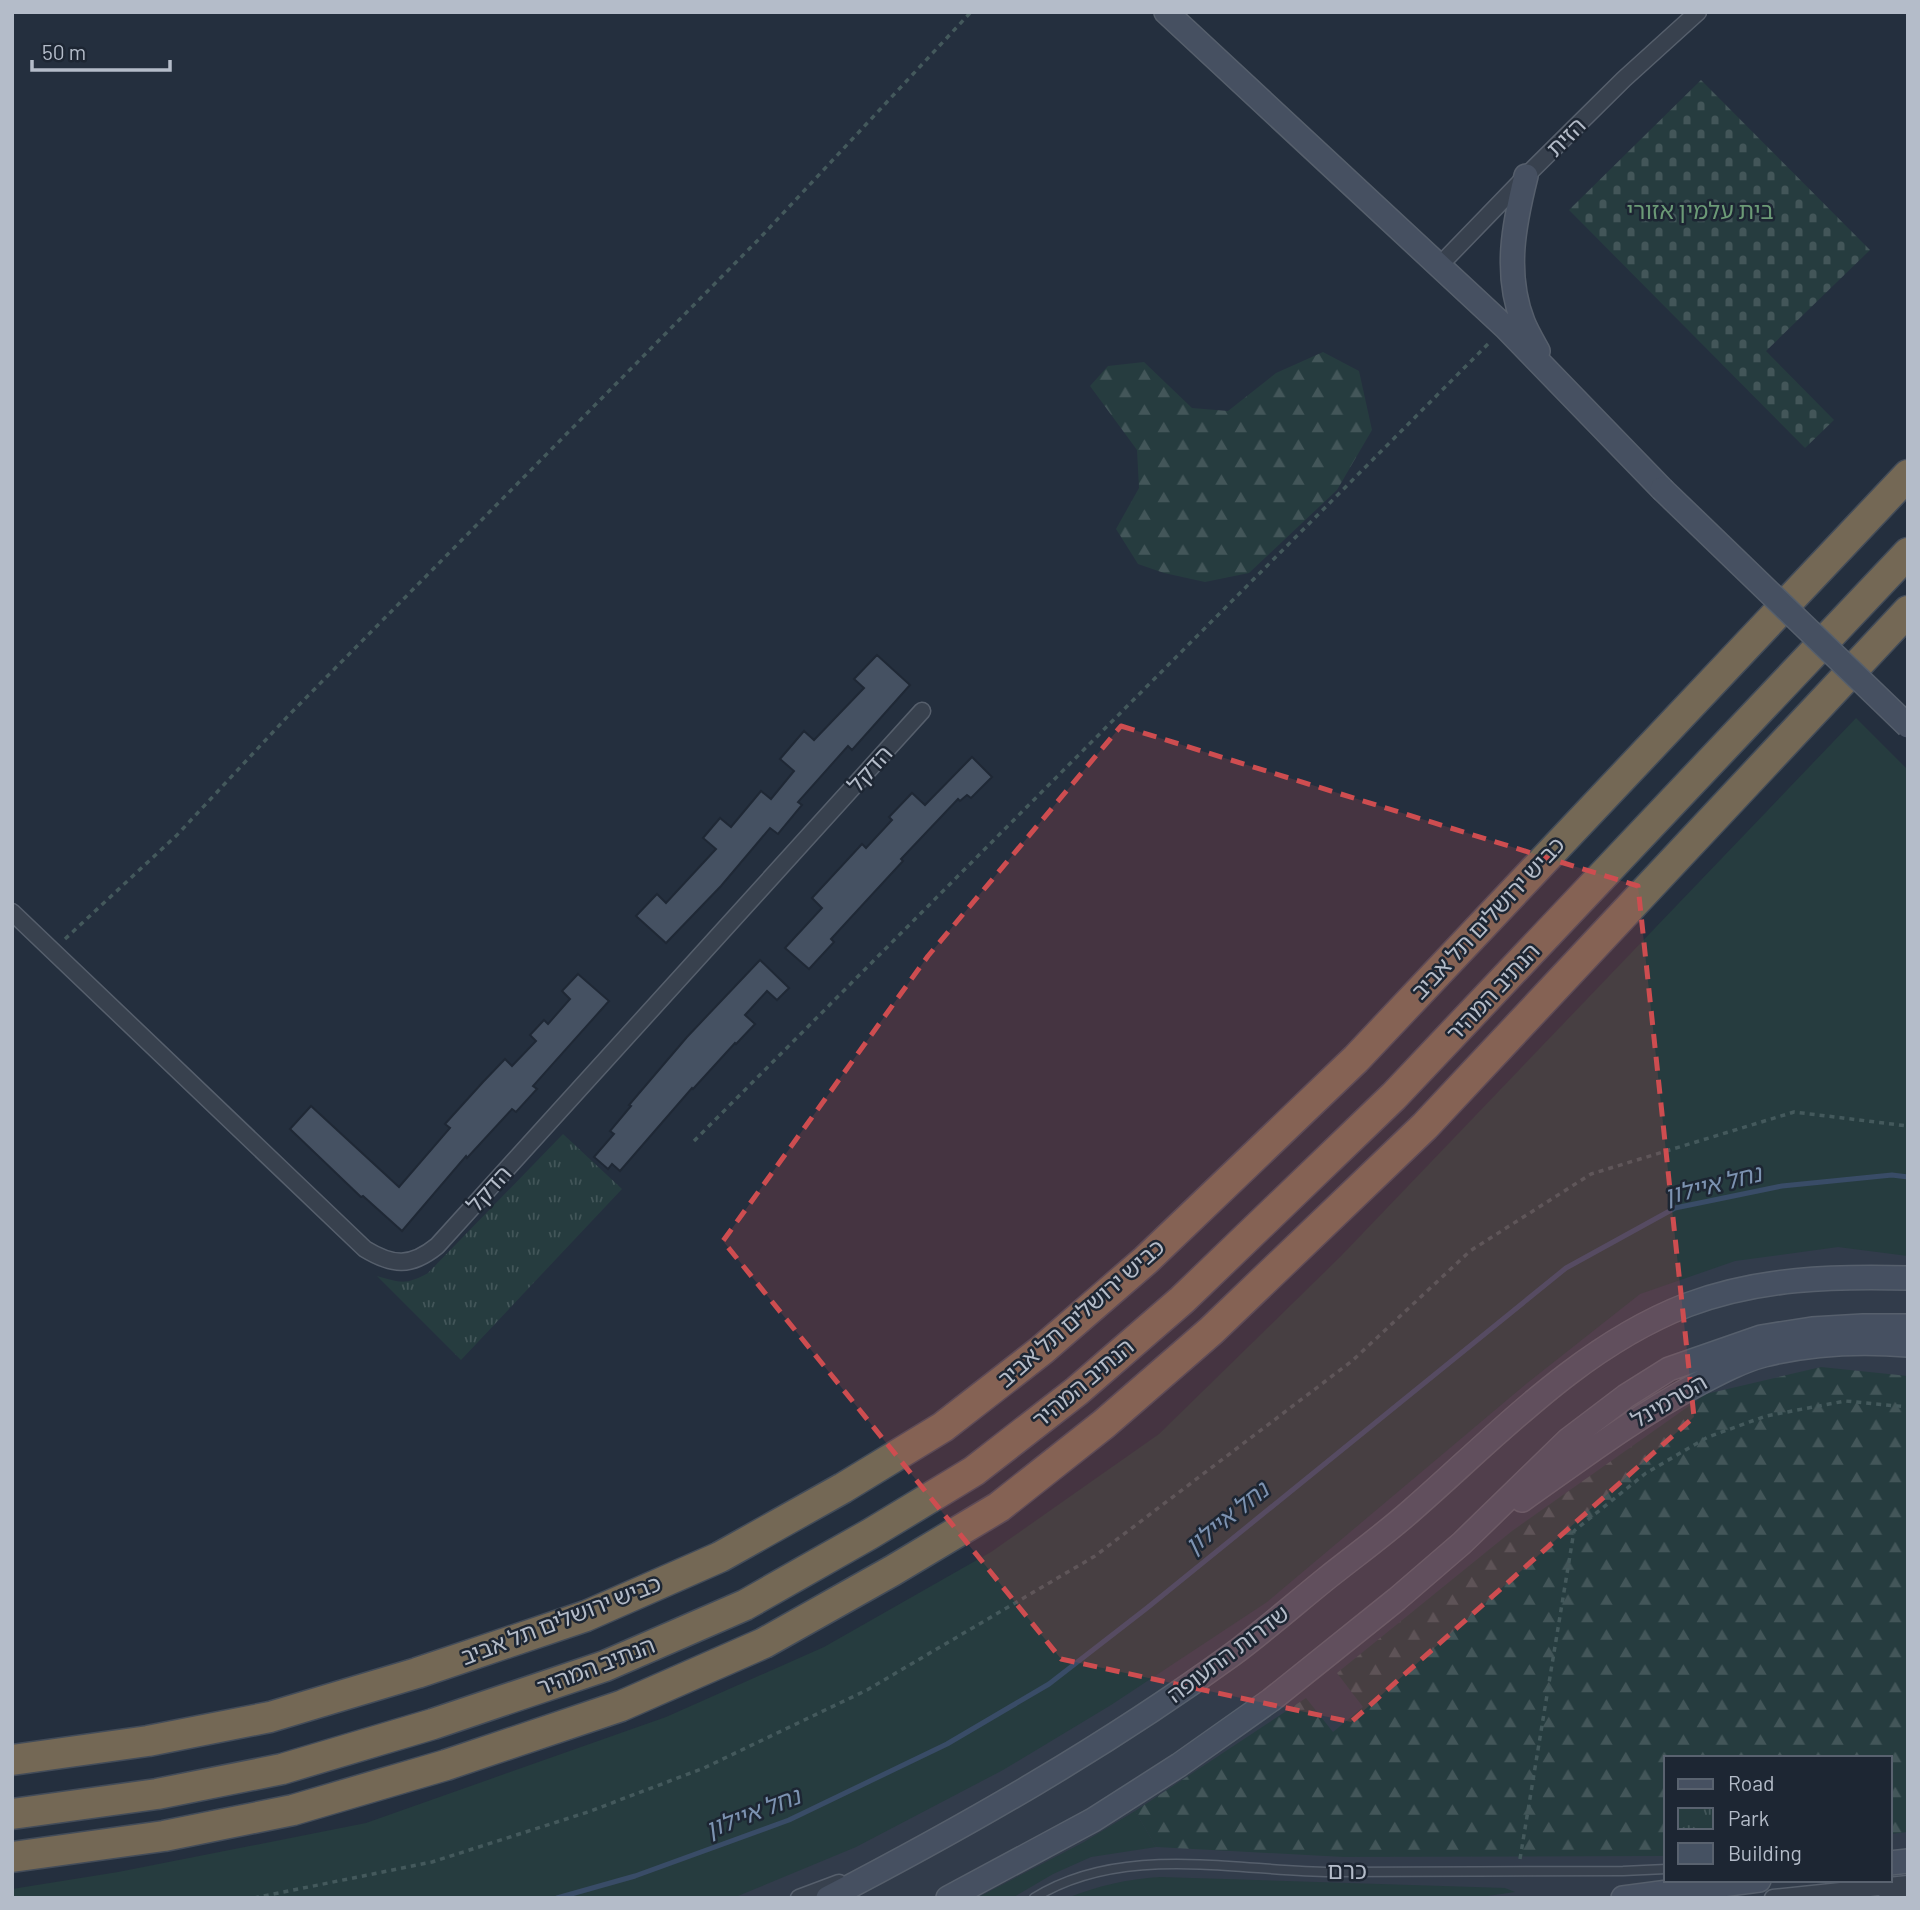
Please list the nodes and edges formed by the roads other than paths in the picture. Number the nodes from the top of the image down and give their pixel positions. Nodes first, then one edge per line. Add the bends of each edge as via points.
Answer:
1 (1166, 12) edge
2 (1698, 12) edge
3 (1526, 176) junction
4 (1439, 266) junction
5 (1548, 373) junction
6 (1908, 475) edge
7 (1908, 553) edge
8 (1908, 611) edge
9 (922, 711) dead end
10 (1908, 726) edge
11 (12, 912) edge
12 (1908, 1278) edge
13 (1908, 1326) edge
14 (1908, 1345) edge
15 (1462, 1543) junction
16 (12, 1760) edge
17 (12, 1814) edge
18 (12, 1857) edge
19 (891, 1865) junction
20 (1664, 1869) edge
21 (1744, 1882) edge
22 (1908, 1884) edge
23 (1908, 1895) edge
24 (799, 1898) edge
25 (828, 1898) edge
26 (948, 1898) edge
27 (1034, 1898) edge
28 (1623, 1898) edge
29 (1773, 1898) edge
30 (1887, 1898) edge

1 - 4 main road
2 - 3 street, הזית
3 - 4 street, הזית
3 - 5 main road via 1512,245 1512,271 1523,322
4 - 5 main road
5 - 10 main road, bridge
6 - 16 highway, כביש ירושלים תל אביב via 1356,1059 1146,1260 943,1427 720,1557 586,1616 270,1717 148,1741
7 - 17 highway, הנתיב המהיר via 1394,1096 1182,1300 1077,1391 974,1471 745,1605 605,1666 282,1769 157,1794
8 - 18 highway via 1425,1126 1211,1332 999,1507 764,1643 621,1706 293,1810 164,1836
9 - 11 street, הדקל via 437,1247 411,1261 382,1259 365,1249
12 - 19 main road, שדרות התעופה via 1849,1276 1743,1287 1637,1327 1540,1396 1409,1513 1235,1652 1061,1768
13 - 15 main road via 1863,1325 1761,1337 1669,1369 1568,1440
14 - 15 main road, הטרמינל via 1808,1346 1762,1356 1716,1375 1631,1423
15 - 26 main road via 1271,1700 1179,1765 1093,1820
19 - 24 street
19 - 25 main road, שדרות התעופה
20 - 27 lane, כרם via 1328,1872 1166,1864 1076,1879
21 - 28 main road
22 - 29 street
23 - 30 street

